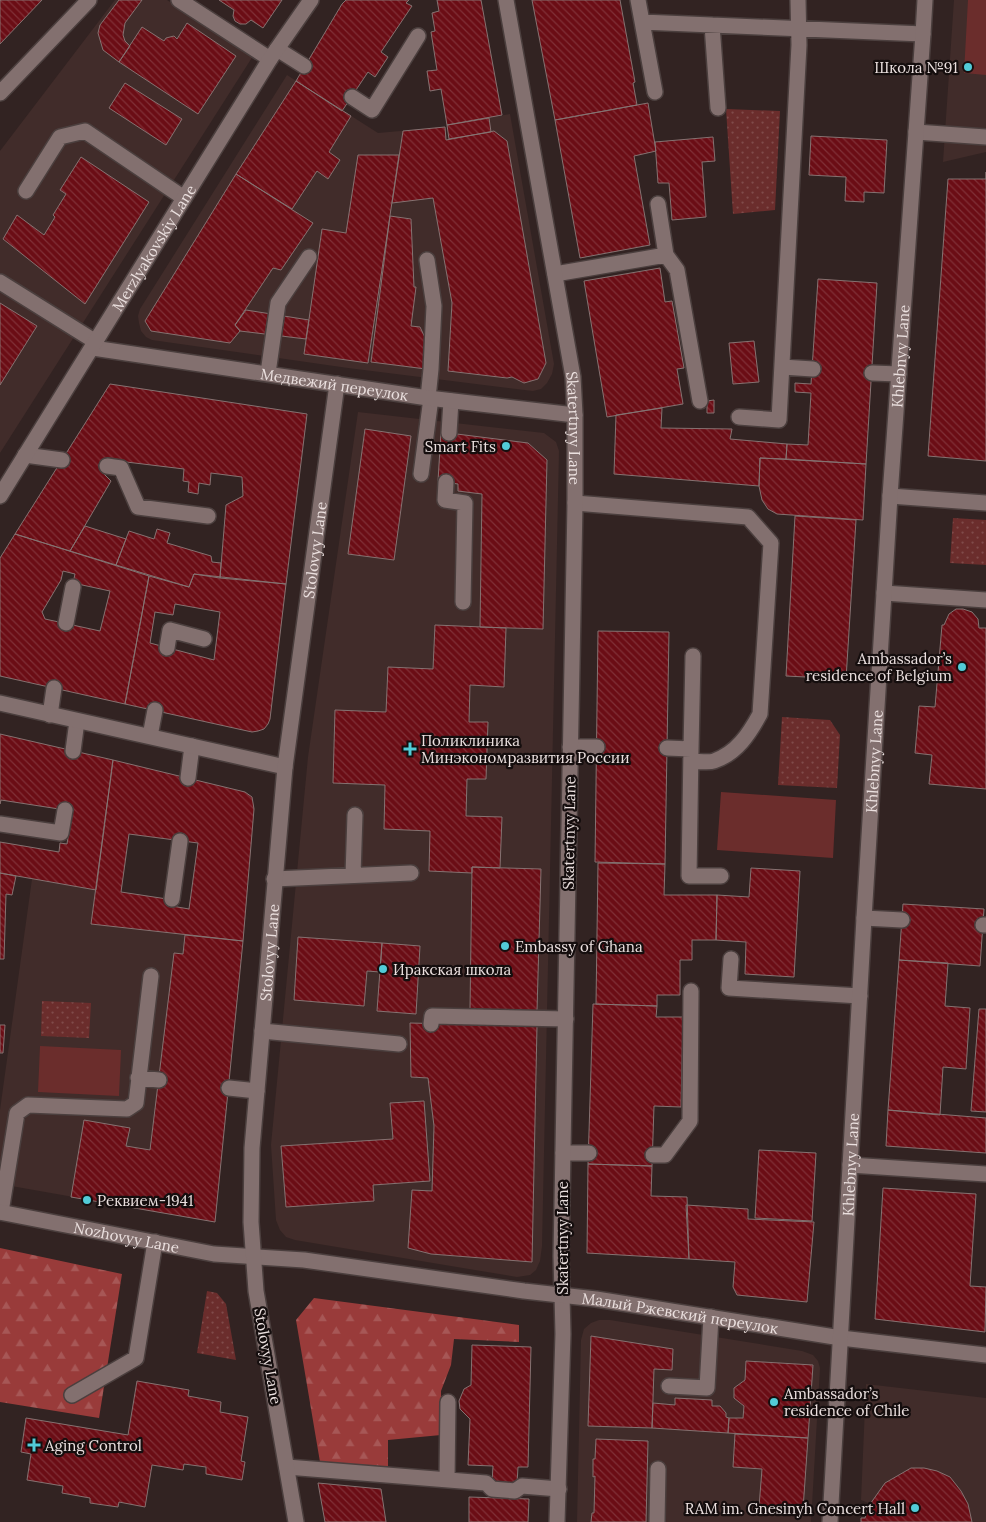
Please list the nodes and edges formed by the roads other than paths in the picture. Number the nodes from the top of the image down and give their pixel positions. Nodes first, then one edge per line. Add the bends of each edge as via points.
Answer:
1 (89, 0) edge
2 (311, 0) edge
3 (506, 0) edge
4 (638, 0) edge
5 (798, 0) edge
6 (925, 0) edge
7 (189, 2) edge
8 (642, 22) junction
9 (712, 25) junction
10 (800, 29) junction
11 (923, 34) junction
12 (418, 36) dead end
13 (274, 54) junction
14 (304, 66) dead end
15 (654, 92) dead end
16 (0, 93) edge
17 (352, 97) dead end
18 (718, 108) dead end
19 (916, 132) junction
20 (986, 138) edge
21 (26, 191) dead end
22 (184, 198) junction
23 (658, 204) dead end
24 (666, 255) junction
25 (309, 257) dead end
26 (427, 260) dead end
27 (555, 274) junction
28 (0, 282) edge
29 (94, 345) junction
30 (782, 367) junction
31 (812, 369) dead end
32 (268, 373) junction
33 (872, 373) dead end
34 (899, 374) junction
35 (337, 384) junction
36 (430, 398) junction
37 (700, 400) dead end
38 (452, 401) junction
39 (575, 415) junction
40 (739, 417) dead end
41 (449, 433) dead end
42 (25, 455) junction
43 (62, 460) dead end
44 (107, 466) dead end
45 (421, 474) dead end
46 (446, 482) dead end
47 (0, 496) edge
48 (890, 496) junction
49 (575, 503) junction
50 (986, 503) edge
51 (208, 516) dead end
52 (73, 587) dead end
53 (884, 593) junction
54 (986, 600) edge
55 (463, 602) dead end
56 (66, 624) dead end
57 (204, 639) dead end
58 (166, 648) dead end
59 (692, 656) dead end
60 (54, 688) dead end
61 (0, 703) edge
62 (155, 710) dead end
63 (50, 714) junction
64 (77, 721) junction
65 (150, 736) junction
66 (192, 746) junction
67 (570, 746) junction
68 (597, 747) dead end
69 (667, 748) dead end
70 (73, 751) dead end
71 (691, 755) junction
72 (285, 767) junction
73 (188, 778) dead end
74 (65, 810) dead end
75 (355, 815) dead end
76 (0, 824) edge
77 (180, 841) dead end
78 (411, 873) dead end
79 (353, 875) junction
80 (722, 876) dead end
81 (274, 879) junction
82 (172, 899) dead end
83 (864, 918) junction
84 (902, 920) dead end
85 (730, 959) dead end
86 (151, 976) dead end
87 (691, 991) dead end
88 (860, 996) junction
89 (566, 1018) junction
90 (431, 1024) dead end
91 (262, 1031) junction
92 (399, 1044) dead end
93 (138, 1078) junction
94 (159, 1080) dead end
95 (229, 1088) dead end
96 (257, 1091) junction
97 (563, 1152) junction
98 (589, 1153) dead end
99 (652, 1155) dead end
100 (850, 1165) junction
101 (986, 1174) edge
102 (0, 1212) edge
103 (155, 1242) junction
104 (253, 1257) junction
105 (562, 1295) junction
106 (711, 1317) junction
107 (841, 1338) junction
108 (986, 1355) edge
109 (669, 1386) dead end
110 (72, 1394) dead end
111 (448, 1402) dead end
112 (287, 1467) junction
113 (658, 1469) dead end
114 (447, 1480) junction
115 (558, 1490) junction
116 (296, 1522) edge
117 (558, 1522) edge
118 (657, 1522) edge
119 (830, 1522) edge

1 - 16 street
2 - 13 street, Merzlyakovskiy Lane
3 - 27 street, Skatertnyy Lane
4 - 8 street
5 - 10 street
6 - 11 street, Khlebnyy Lane
7 - 13 street
8 - 9 street
8 - 15 street
9 - 10 street
9 - 18 street
10 - 11 street
10 - 30 street
11 - 19 street, Khlebnyy Lane
12 - 17 street via 372,110
13 - 14 street
13 - 22 street, Merzlyakovskiy Lane
19 - 20 street
19 - 34 street, Khlebnyy Lane
21 - 22 street via 60,136 85,132
22 - 29 street, Merzlyakovskiy Lane
23 - 24 street
24 - 27 street
24 - 37 street via 677,270
25 - 32 street via 278,303
26 - 36 street via 434,306
27 - 39 street, Skatertnyy Lane via 573,377
28 - 29 street
29 - 32 street, Медвежий переулок
29 - 42 street, Merzlyakovskiy Lane
30 - 31 street
30 - 40 street via 779,420
32 - 35 street, Медвежий переулок
33 - 34 street
34 - 48 street, Khlebnyy Lane
35 - 36 street, Медвежий переулок
35 - 72 street, Stolovyy Lane
36 - 38 street, Медвежий переулок
36 - 45 street
38 - 39 street, Медвежий переулок
38 - 41 street
39 - 49 street, Skatertnyy Lane
42 - 43 street
42 - 47 street, Merzlyakovskiy Lane
44 - 51 street via 121,468 138,507
46 - 55 street via 445,500 465,503
48 - 50 street
48 - 53 street, Khlebnyy Lane
49 - 67 street, Skatertnyy Lane
49 - 71 street via 748,517 771,543 760,714 747,736 732,752 713,762
52 - 56 street
53 - 54 street
53 - 83 street, Khlebnyy Lane
57 - 58 street via 170,630
59 - 71 street
60 - 63 street
61 - 63 street
62 - 65 street
63 - 64 street
64 - 65 street
64 - 70 street
65 - 66 street
66 - 72 street
66 - 73 street
67 - 68 street
67 - 89 street, Skatertnyy Lane
69 - 71 street
71 - 80 street via 689,876
72 - 81 street, Stolovyy Lane
74 - 76 street via 61,833
75 - 79 street
77 - 82 street
78 - 79 street
79 - 81 street
81 - 91 street, Stolovyy Lane
83 - 84 street
83 - 88 street, Khlebnyy Lane
85 - 88 street via 729,988
86 - 93 street
87 - 99 street via 690,1121 665,1155
88 - 100 street, Khlebnyy Lane
89 - 90 street via 432,1016
89 - 97 street, Skatertnyy Lane
91 - 92 street
91 - 96 street, Stolovyy Lane
93 - 94 street
93 - 102 street via 136,1103 127,1109 28,1105 17,1113
95 - 96 street
96 - 104 street, Stolovyy Lane via 252,1148
97 - 98 street
97 - 105 street, Skatertnyy Lane
100 - 101 street
100 - 107 street, Khlebnyy Lane
102 - 103 street, Nozhovyy Lane
103 - 104 street, Nozhovyy Lane via 214,1254
103 - 110 street via 136,1358
104 - 105 street, Малый Ржевский переулок via 304,1260
104 - 112 street, Stolovyy Lane
105 - 106 street, Малый Ржевский переулок
105 - 115 street, Skatertnyy Lane
106 - 107 street, Малый Ржевский переулок
106 - 109 street via 707,1388
107 - 108 street, Малый Ржевский переулок
107 - 119 street, Khlebnyy Lane
111 - 114 street
112 - 114 street
112 - 116 street, Stolovyy Lane
113 - 118 street
114 - 115 street via 486,1484 492,1489 515,1491 522,1486
115 - 117 street, Skatertnyy Lane

